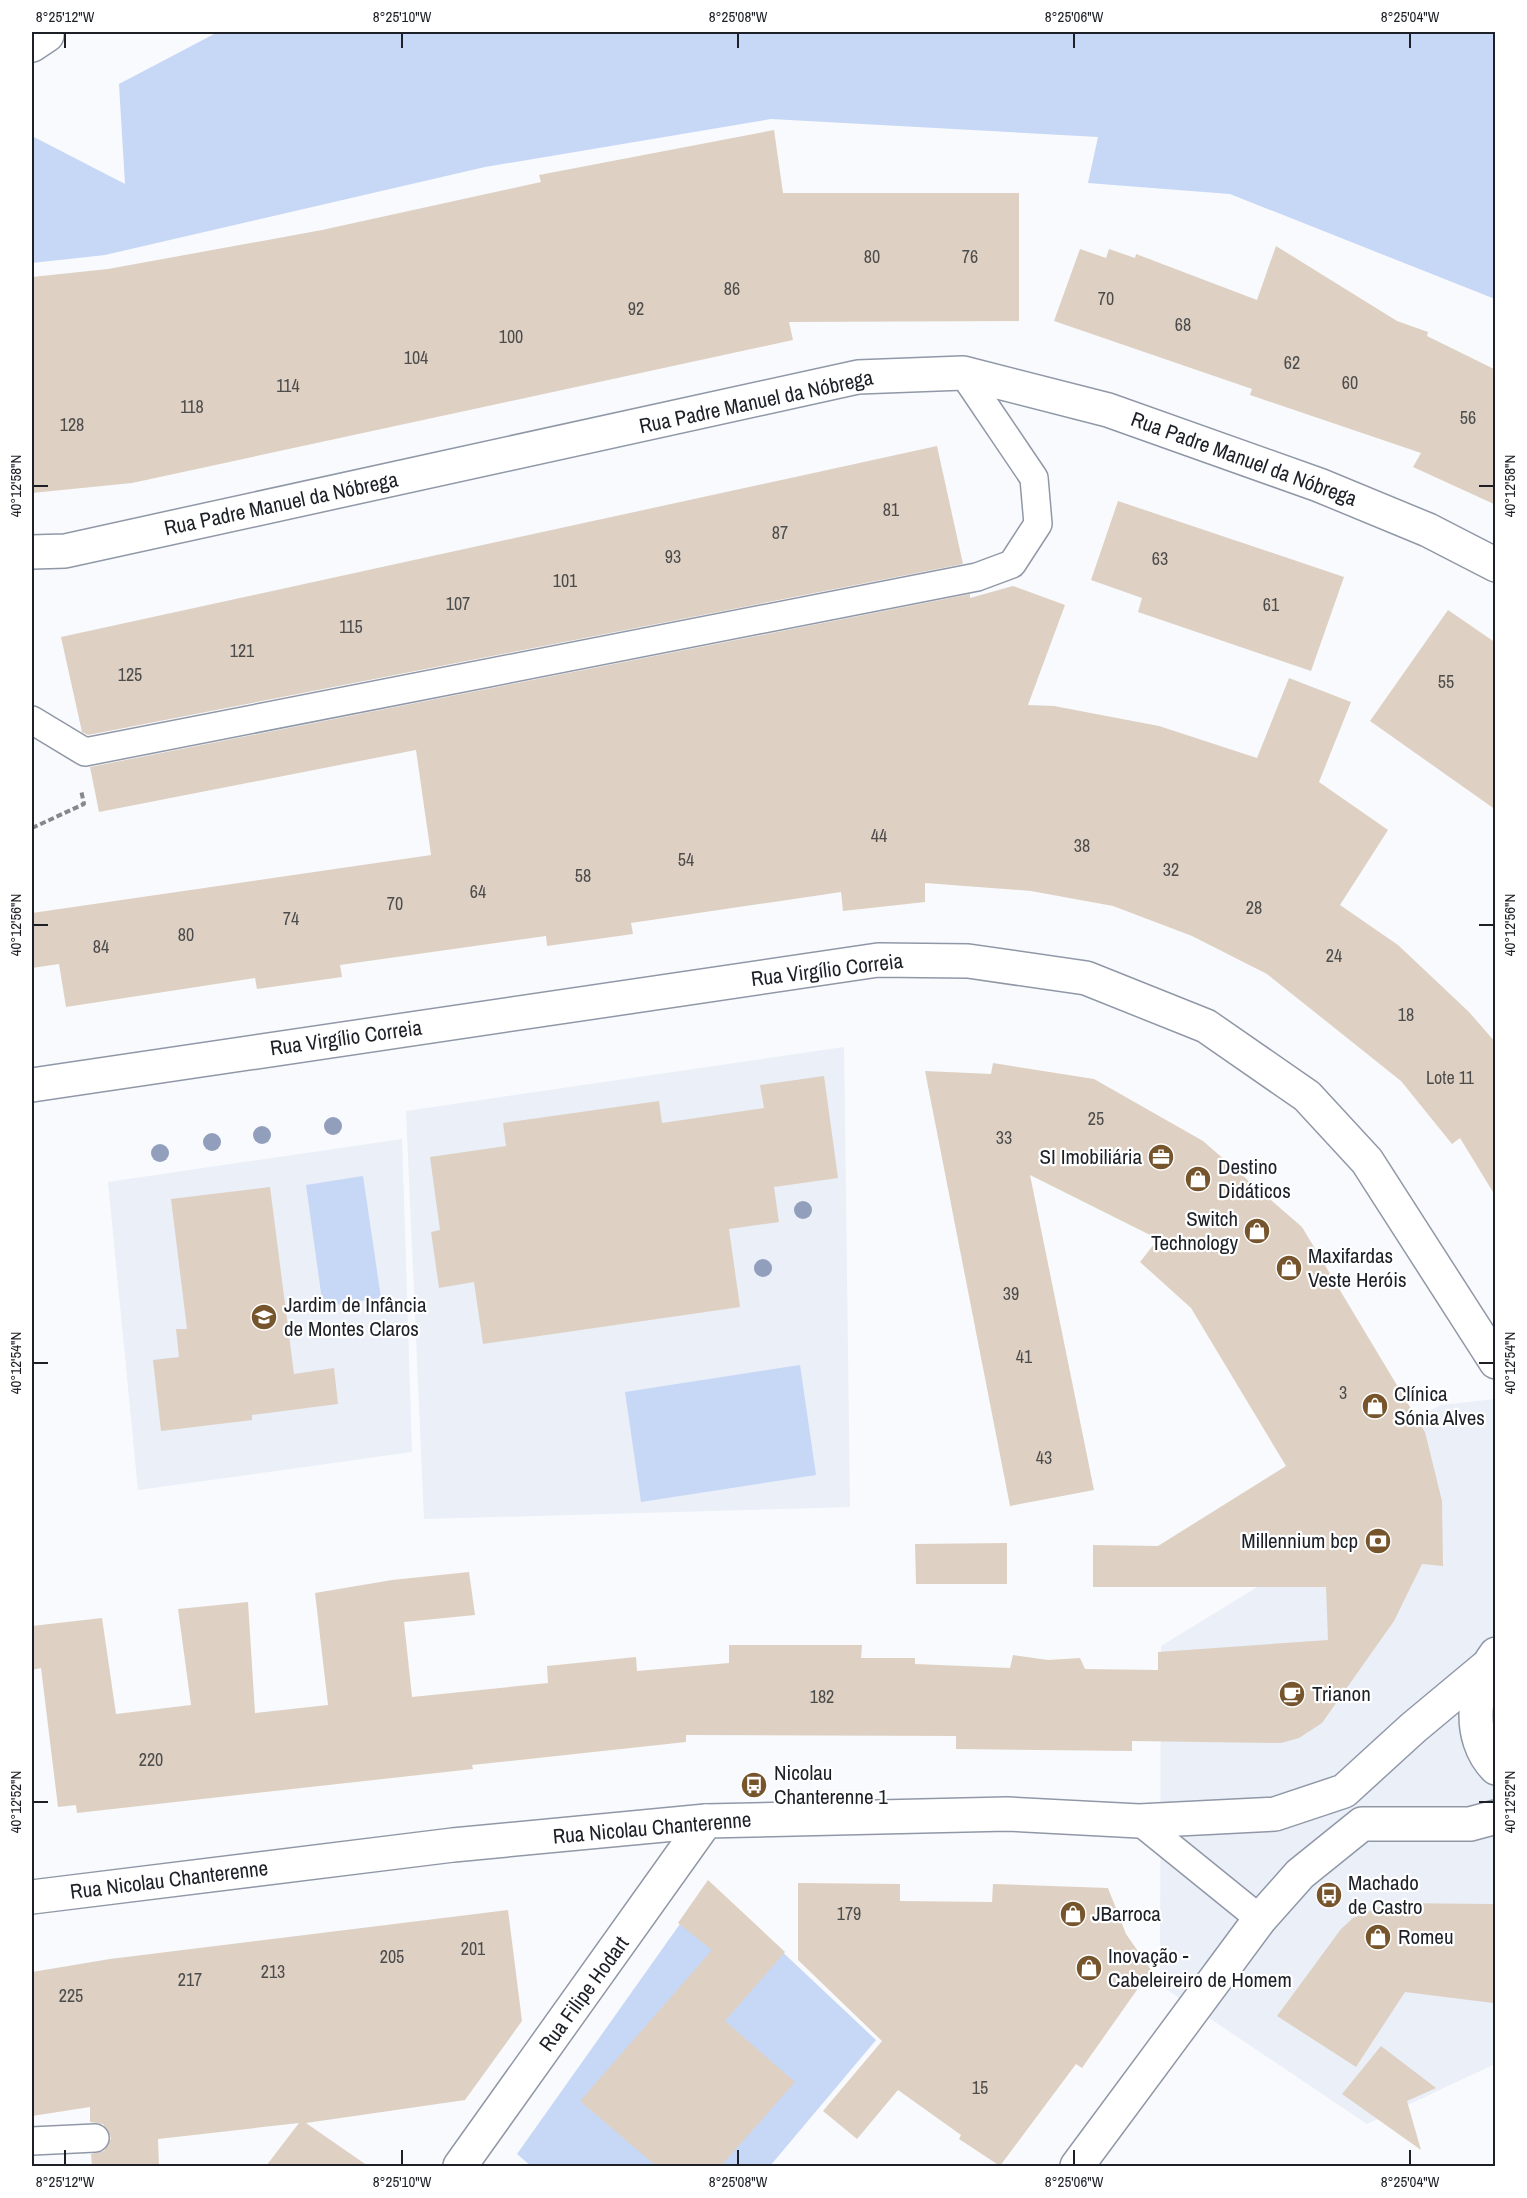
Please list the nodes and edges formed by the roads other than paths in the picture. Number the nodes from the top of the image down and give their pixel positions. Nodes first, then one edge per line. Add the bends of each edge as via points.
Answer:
1 (963, 373) junction
2 (32, 552) edge
3 (1496, 565) edge
4 (32, 720) edge
5 (32, 1085) edge
6 (1496, 1362) edge
7 (1490, 1661) edge
8 (1496, 1768) edge
9 (1496, 1817) edge
10 (706, 1821) junction
11 (1138, 1821) junction
12 (32, 1897) edge
13 (1260, 1919) junction
14 (95, 2138) dead end
15 (32, 2141) edge
16 (460, 2166) edge
17 (1077, 2166) edge

1 - 2 street, Rua Padre Manuel da Nóbrega via 858,376 65,551
1 - 3 street, Rua Padre Manuel da Nóbrega via 1108,410 1319,485 1428,530
1 - 4 lane via 1034,478 1038,524 1012,564 965,579 85,752
5 - 6 street, Rua Virgílio Correia via 878,960 968,961 1086,978 1206,1026 1307,1096 1367,1161
7 - 8 street via 1476,1701 1478,1734
7 - 11 street, Rua Nicolau Chanterenne via 1344,1791 1275,1814
9 - 13 street via 1470,1824 1362,1824 1300,1874
10 - 11 street, Rua Nicolau Chanterenne via 1007,1814
10 - 12 street, Rua Nicolau Chanterenne via 453,1845
10 - 16 street, Rua Filipe Hodart
11 - 13 lane
13 - 17 street
14 - 15 lane

